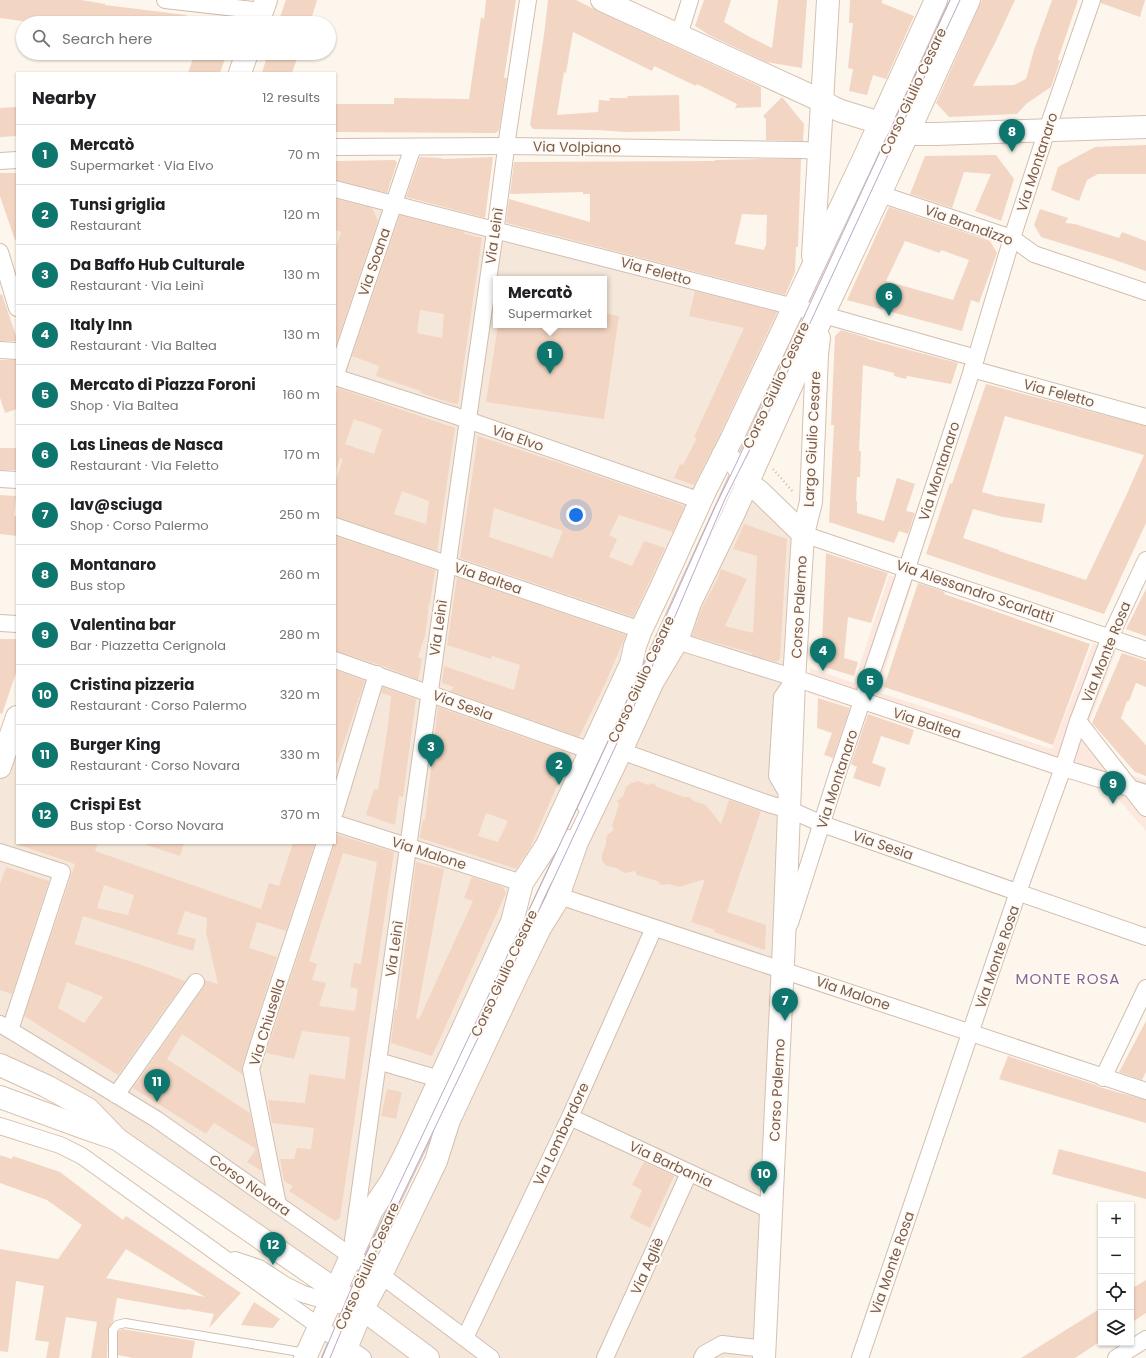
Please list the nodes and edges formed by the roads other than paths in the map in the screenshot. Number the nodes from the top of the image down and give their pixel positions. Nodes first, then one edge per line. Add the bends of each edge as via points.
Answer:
1 (165, 0) edge
2 (528, 0) edge
3 (602, 0) edge
4 (690, 0) edge
5 (828, 0) edge
6 (936, 0) edge
7 (955, 0) edge
8 (969, 0) edge
9 (1092, 0) edge
10 (262, 11) edge
11 (679, 35) junction
12 (245, 60) edge
13 (240, 72) edge
14 (822, 101) junction
15 (1146, 127) edge
16 (894, 129) junction
17 (1047, 131) junction
18 (506, 146) junction
19 (336, 147) edge
20 (413, 147) junction
21 (818, 151) junction
22 (16, 160) edge
23 (0, 161) edge
24 (336, 189) edge
25 (880, 194) junction
26 (394, 204) junction
27 (495, 230) junction
28 (1012, 238) junction
29 (0, 252) edge
30 (812, 268) junction
31 (1146, 292) edge
32 (16, 305) edge
33 (812, 317) junction
34 (0, 350) edge
35 (16, 351) edge
36 (974, 364) junction
37 (336, 374) edge
38 (336, 377) edge
39 (1146, 417) edge
40 (468, 420) junction
41 (736, 468) junction
42 (0, 479) edge
43 (16, 480) edge
44 (701, 501) junction
45 (336, 526) edge
46 (803, 534) junction
47 (1146, 560) edge
48 (447, 565) junction
49 (907, 568) junction
50 (0, 623) edge
51 (16, 624) edge
52 (641, 630) junction
53 (1110, 638) junction
54 (677, 641) junction
55 (1146, 650) edge
56 (336, 660) edge
57 (377, 674) junction
58 (794, 679) junction
59 (429, 693) junction
60 (862, 701) junction
61 (16, 720) edge
62 (1078, 721) junction
63 (591, 751) junction
64 (621, 751) junction
65 (0, 766) edge
66 (1063, 768) junction
67 (1129, 787) junction
68 (1146, 793) edge
69 (790, 804) junction
70 (1146, 808) edge
71 (336, 809) edge
72 (336, 822) edge
73 (822, 824) junction
74 (325, 844) edge
75 (408, 846) junction
76 (0, 852) edge
77 (522, 883) junction
78 (1018, 892) junction
79 (559, 896) junction
80 (654, 928) junction
81 (1146, 937) edge
82 (784, 942) junction
83 (783, 969) junction
84 (196, 982) dead end
85 (1146, 988) edge
86 (5, 1027) edge
87 (971, 1033) junction
88 (378, 1061) junction
89 (0, 1065) edge
90 (1103, 1078) junction
91 (439, 1079) junction
92 (1146, 1091) edge
93 (116, 1094) junction
94 (0, 1097) edge
95 (570, 1117) junction
96 (0, 1126) edge
97 (117, 1139) junction
98 (689, 1173) junction
99 (278, 1205) junction
100 (772, 1211) junction
101 (220, 1256) junction
102 (366, 1266) junction
103 (345, 1302) junction
104 (465, 1338) junction
105 (1146, 1339) edge
106 (341, 1346) edge
107 (765, 1353) edge
108 (313, 1356) edge
109 (113, 1358) edge
110 (428, 1358) edge
111 (491, 1358) edge
112 (605, 1358) edge
113 (702, 1358) edge
114 (860, 1358) edge
115 (1116, 1358) edge

1 - 10 street
2 - 18 street, Via Leinì
3 - 11 main road
4 - 11 street
5 - 14 main road, Largo Giulio Cesare
6 - 16 main road, Corso Giulio Cesare
7 - 16 lane, Corso Giulio Cesare
8 - 16 main road, Corso Giulio Cesare
9 - 17 street, Via Montanaro
11 - 14 main road
12 - 13 main road
14 - 16 main road via 841,111
14 - 21 main road, Largo Giulio Cesare
15 - 17 main road
16 - 17 main road via 931,135
16 - 25 main road, Largo Giulio Cesare
16 - 30 main road, Largo Giulio Cesare
16 - 33 lane, Corso Giulio Cesare
17 - 28 street, Via Montanaro
18 - 20 street, Via Volpiano
18 - 21 street, Via Volpiano
18 - 27 street, Via Leinì
19 - 20 street, Via Volpiano
20 - 26 street, Via Soana
21 - 30 main road, Largo Giulio Cesare
22 - 23 street
24 - 26 street, Via Feletto
25 - 28 street, Via Brandizzo
25 - 33 main road, Largo Giulio Cesare
26 - 27 street, Via Feletto
26 - 37 street, Via Soana
27 - 33 street, Via Feletto
27 - 40 street, Via Leinì
28 - 31 street, Via Brandizzo via 1034,254
28 - 36 street, Via Montanaro
29 - 32 street
30 - 33 main road, Largo Giulio Cesare
33 - 36 street, Via Feletto
33 - 41 main road, Largo Giulio Cesare
33 - 41 main road, Largo Giulio Cesare
33 - 46 main road, Largo Giulio Cesare via 817,354 811,502
34 - 35 street
36 - 39 street, Via Feletto
36 - 49 street, Via Montanaro
38 - 40 street, Via Elvo
40 - 44 street, Via Elvo
40 - 48 street, Via Leinì
41 - 44 main road, Largo Giulio Cesare
41 - 46 main road, Largo Giulio Cesare
41 - 54 main road, Corso Giulio Cesare via 718,546 690,603
41 - 102 lane, Corso Giulio Cesare via 576,820
42 - 43 street
44 - 52 main road, Corso Giulio Cesare
45 - 48 street, Via Baltea
46 - 49 street, Via Alessandro Scarlatti
46 - 58 main road, Corso Palermo
47 - 53 street, Via Monte Rosa
48 - 52 street, Via Baltea
48 - 59 street, Via Leinì
49 - 53 street, Via Alessandro Scarlatti
49 - 60 street, Via Montanaro
50 - 51 street
52 - 63 main road, Corso Giulio Cesare via 631,664
53 - 55 street, Via Alessandro Scarlatti
53 - 62 street, Via Monte Rosa
54 - 58 street, Via Baltea
54 - 64 main road, Corso Giulio Cesare via 653,680
56 - 57 street, Via Sesia
57 - 59 street, Via Sesia
57 - 71 street
58 - 60 street, Via Baltea
58 - 69 main road, Corso Palermo
59 - 63 street, Via Sesia
59 - 75 street, Via Leinì
60 - 66 street, Via Baltea
60 - 73 street, Via Montanaro
61 - 65 main road
62 - 66 street, Via Monte Rosa
62 - 67 street
63 - 77 main road, Corso Giulio Cesare via 547,845
64 - 69 street, Via Sesia via 769,804
64 - 79 main road, Corso Giulio Cesare via 577,842
66 - 67 street, Via Baltea
66 - 78 street, Via Monte Rosa
67 - 68 street, Via Baltea
67 - 70 street
69 - 73 street, Via Sesia
69 - 82 main road, Corso Palermo
72 - 75 street, Via Malone
73 - 78 street, Via Sesia
73 - 82 street, Via Montanaro
74 - 99 street, Via Chiusella via 251,1069
75 - 77 street, Via Malone
75 - 88 street, Via Leinì
76 - 86 street via 62,872
77 - 91 main road, Corso Giulio Cesare via 512,922
78 - 81 street, Via Sesia
78 - 87 street, Via Monte Rosa
79 - 80 street, Via Malone
79 - 102 main road, Corso Giulio Cesare via 540,928 449,1120 436,1161
80 - 83 street, Via Malone
80 - 95 street, Via Lombardore
82 - 83 main road, Corso Palermo
83 - 87 street, Via Malone
83 - 100 main road, Corso Palermo
84 - 93 street
85 - 90 street
86 - 93 street, Corso Novara
87 - 90 street, Via Malone
87 - 114 street, Via Monte Rosa
88 - 91 street
88 - 102 street, Via Leinì
89 - 97 main road via 88,1109
90 - 92 street, Via Malone
91 - 102 main road, Corso Giulio Cesare via 406,1153 372,1210
93 - 99 street, Corso Novara
94 - 97 main road
95 - 98 street, Via Barbania
95 - 104 street, Via Lombardore
96 - 101 street via 60,1145 82,1156
97 - 103 main road via 258,1235
98 - 100 street, Via Barbania
98 - 112 street, Via Agliè
99 - 102 street, Corso Novara
100 - 107 main road, Corso Palermo
101 - 103 street via 259,1268 303,1294
101 - 106 street
102 - 103 main road, Corso Giulio Cesare
102 - 103 main road, Corso Giulio Cesare
102 - 104 street, Corso Novara
103 - 106 main road, Corso Giulio Cesare
103 - 106 main road, Corso Giulio Cesare
103 - 110 main road
104 - 111 street, Corso Novara
105 - 115 street
106 - 108 main road, Corso Giulio Cesare
107 - 113 street via 722,1344 704,1354
108 - 109 lane via 125,1323 117,1325 113,1330

